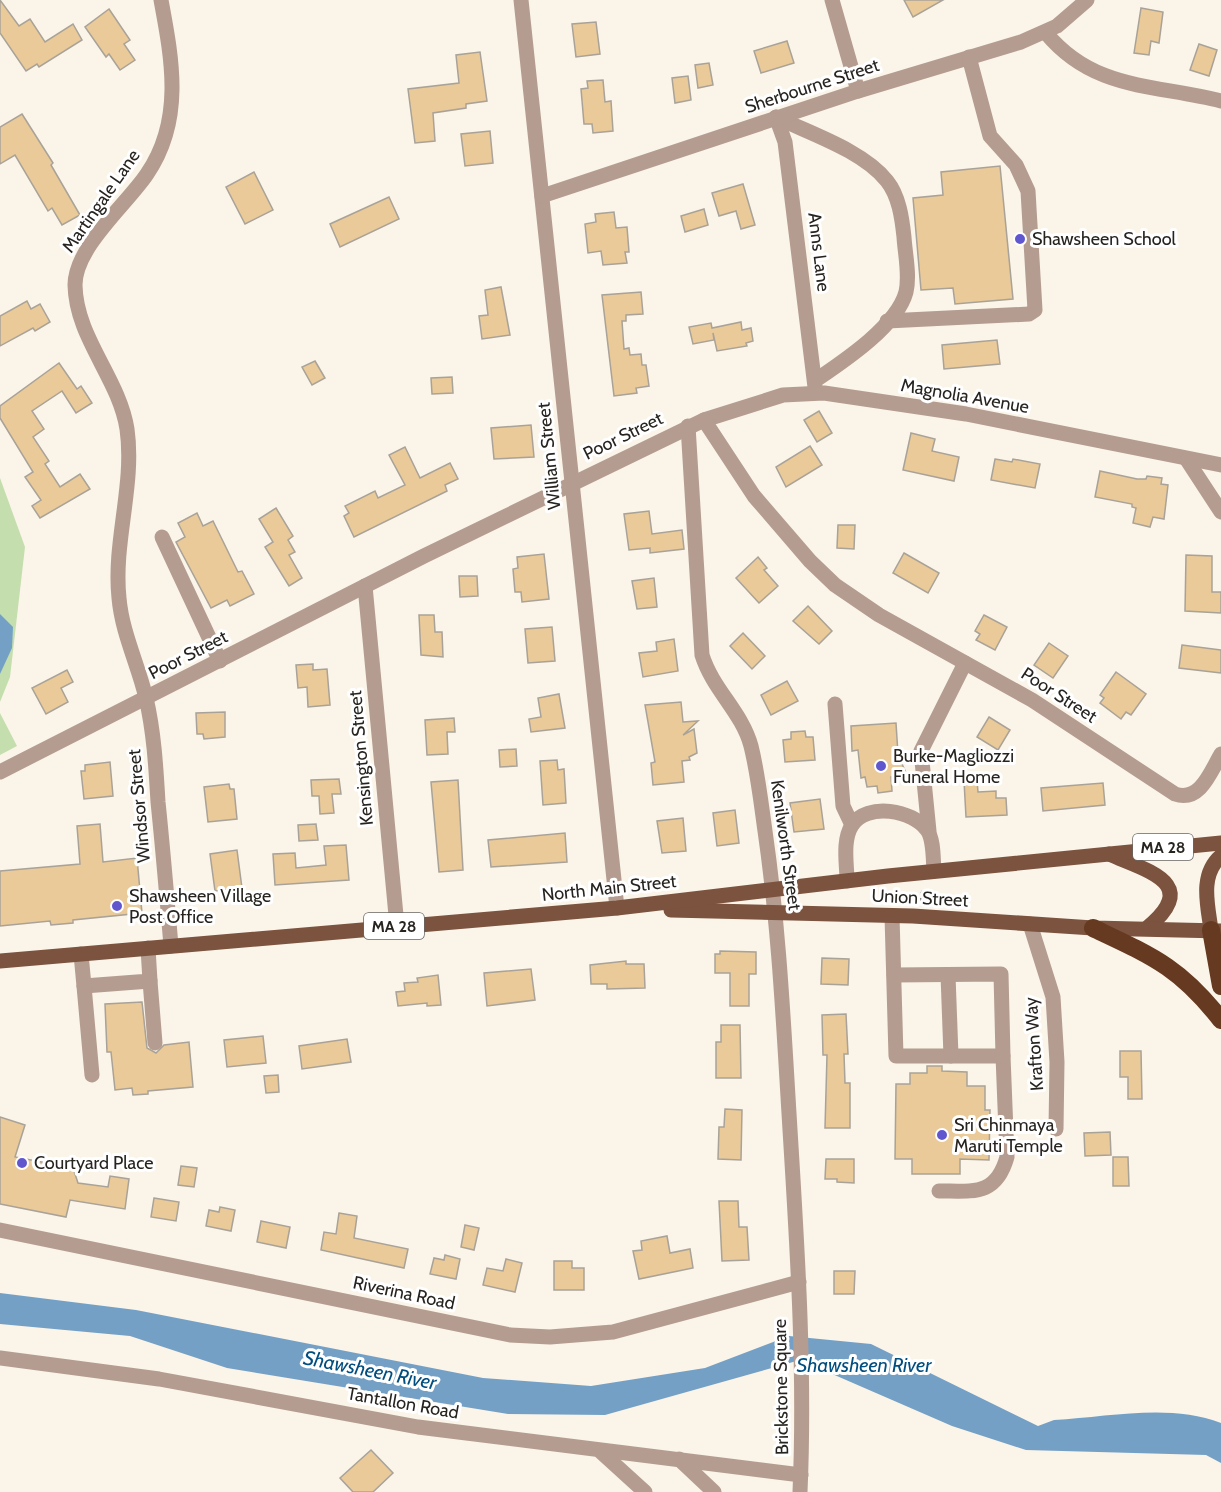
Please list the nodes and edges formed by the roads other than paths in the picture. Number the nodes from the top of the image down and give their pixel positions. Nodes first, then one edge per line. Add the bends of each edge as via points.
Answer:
1 (521, 0) edge
2 (832, 0) edge
3 (1087, 0) edge
4 (159, 1) edge
5 (1046, 33) junction
6 (969, 57) junction
7 (858, 91) junction
8 (1221, 101) edge
9 (776, 117) junction
10 (542, 196) junction
11 (887, 321) junction
12 (815, 386) junction
13 (704, 420) junction
14 (688, 426) junction
15 (1187, 460) junction
16 (1221, 465) edge
17 (572, 483) junction
18 (1221, 512) edge
19 (162, 537) dead end
20 (365, 586) junction
21 (220, 661) junction
22 (965, 663) junction
23 (146, 698) junction
24 (835, 705) dead end
25 (1221, 754) edge
26 (0, 772) edge
27 (852, 825) junction
28 (929, 831) junction
29 (1221, 843) edge
30 (1106, 853) junction
31 (1221, 856) edge
32 (934, 872) junction
33 (847, 881) junction
34 (774, 890) junction
35 (616, 908) junction
36 (777, 912) junction
37 (892, 916) junction
38 (1030, 924) junction
39 (396, 926) junction
40 (1093, 928) junction
41 (1147, 928) junction
42 (1216, 931) edge
43 (171, 946) junction
44 (147, 948) junction
45 (81, 954) junction
46 (0, 961) edge
47 (894, 975) junction
48 (948, 975) junction
49 (150, 981) junction
50 (84, 986) junction
51 (1221, 986) edge
52 (1221, 1020) edge
53 (155, 1043) dead end
54 (951, 1056) junction
55 (1002, 1056) junction
56 (92, 1075) dead end
57 (1056, 1129) dead end
58 (939, 1191) dead end
59 (0, 1230) edge
60 (799, 1282) junction
61 (0, 1358) edge
62 (601, 1452) junction
63 (679, 1459) junction
64 (801, 1475) junction
65 (645, 1492) edge
66 (714, 1492) edge
67 (800, 1492) edge

1 - 10 street, William Street
2 - 7 street
3 - 5 street, Sherbourne Street via 1071,17
4 - 23 street, Martingale Lane via 172,57 171,99 164,138 148,172 81,261 75,285 85,330 126,421 129,464 118,595
5 - 6 street, Sherbourne Street
5 - 8 street via 1071,58 1096,73 1148,89
6 - 7 street, Sherbourne Street
6 - 11 street via 990,136 1016,165 1028,191 1035,310 1029,314
7 - 9 street, Sherbourne Street
9 - 10 street, Sherbourne Street
9 - 11 street via 862,160 887,180 903,226 907,282 904,296
9 - 12 street, Anns Lane via 785,142
10 - 17 street, William Street
11 - 12 street
12 - 13 street, Magnolia Avenue
12 - 15 street, Magnolia Avenue
13 - 14 street, Poor Street
13 - 22 street, Poor Street via 754,496 835,585 879,615
14 - 17 street, Poor Street
14 - 34 street, Kenilworth Street via 702,655 715,686 741,722 750,743
15 - 16 street, Magnolia Avenue
15 - 18 street
17 - 20 street, Poor Street
17 - 35 street, William Street
19 - 21 street
20 - 21 street, Poor Street
20 - 39 street, Kensington Street
21 - 23 street, Poor Street
22 - 25 street, Poor Street via 1032,700 1175,794 1191,795 1201,788
22 - 28 street via 921,751
23 - 26 street, Poor Street
23 - 43 street, Windsor Street
24 - 27 street via 843,806
27 - 28 street via 866,814 887,811 906,816
27 - 33 street via 847,839
28 - 32 street
29 - 30 main road, North Main Street / MA 28
30 - 32 main road, North Main Street / MA 28
30 - 41 main road via 1157,875 1167,886 1167,912
31 - 42 main road via 1207,878
32 - 33 main road, North Main Street / MA 28
33 - 34 main road, North Main Street / MA 28
34 - 35 main road, North Main Street / MA 28
34 - 36 street, Kenilworth Street
35 - 36 main road, Union Street / MA 28
35 - 39 main road, North Main Street / MA 28
36 - 37 main road, Union Street / MA 28
36 - 60 street, Kenilworth Street
37 - 38 main road, Union Street / MA 28
37 - 47 street
38 - 40 main road, Union Street / MA 28
38 - 57 street, Krafton Way via 1053,997
39 - 43 main road, North Main Street / MA 28
40 - 41 main road, Union Street / MA 28
40 - 52 highway via 1165,963 1195,989
41 - 42 main road, Union Street / MA 28
42 - 51 highway
43 - 44 main road, North Main Street / MA 28
44 - 45 main road, North Main Street / MA 28
44 - 49 street
45 - 46 main road, North Main Street / MA 28
45 - 50 street
47 - 48 street
47 - 54 street via 896,1056
48 - 54 street
48 - 55 street via 1001,974
49 - 50 street
49 - 53 street
50 - 56 street
54 - 55 street
55 - 58 street via 1007,1157 1003,1172 988,1187 975,1191
59 - 60 street, Riverina Road via 510,1335 550,1337 613,1332
60 - 64 street, Brickstone Square
61 - 62 street, Tantallon Road via 159,1379 418,1427
62 - 63 street, Tantallon Road
62 - 65 street
63 - 64 street, Tantallon Road
63 - 66 street
64 - 67 street, Brickstone Square

